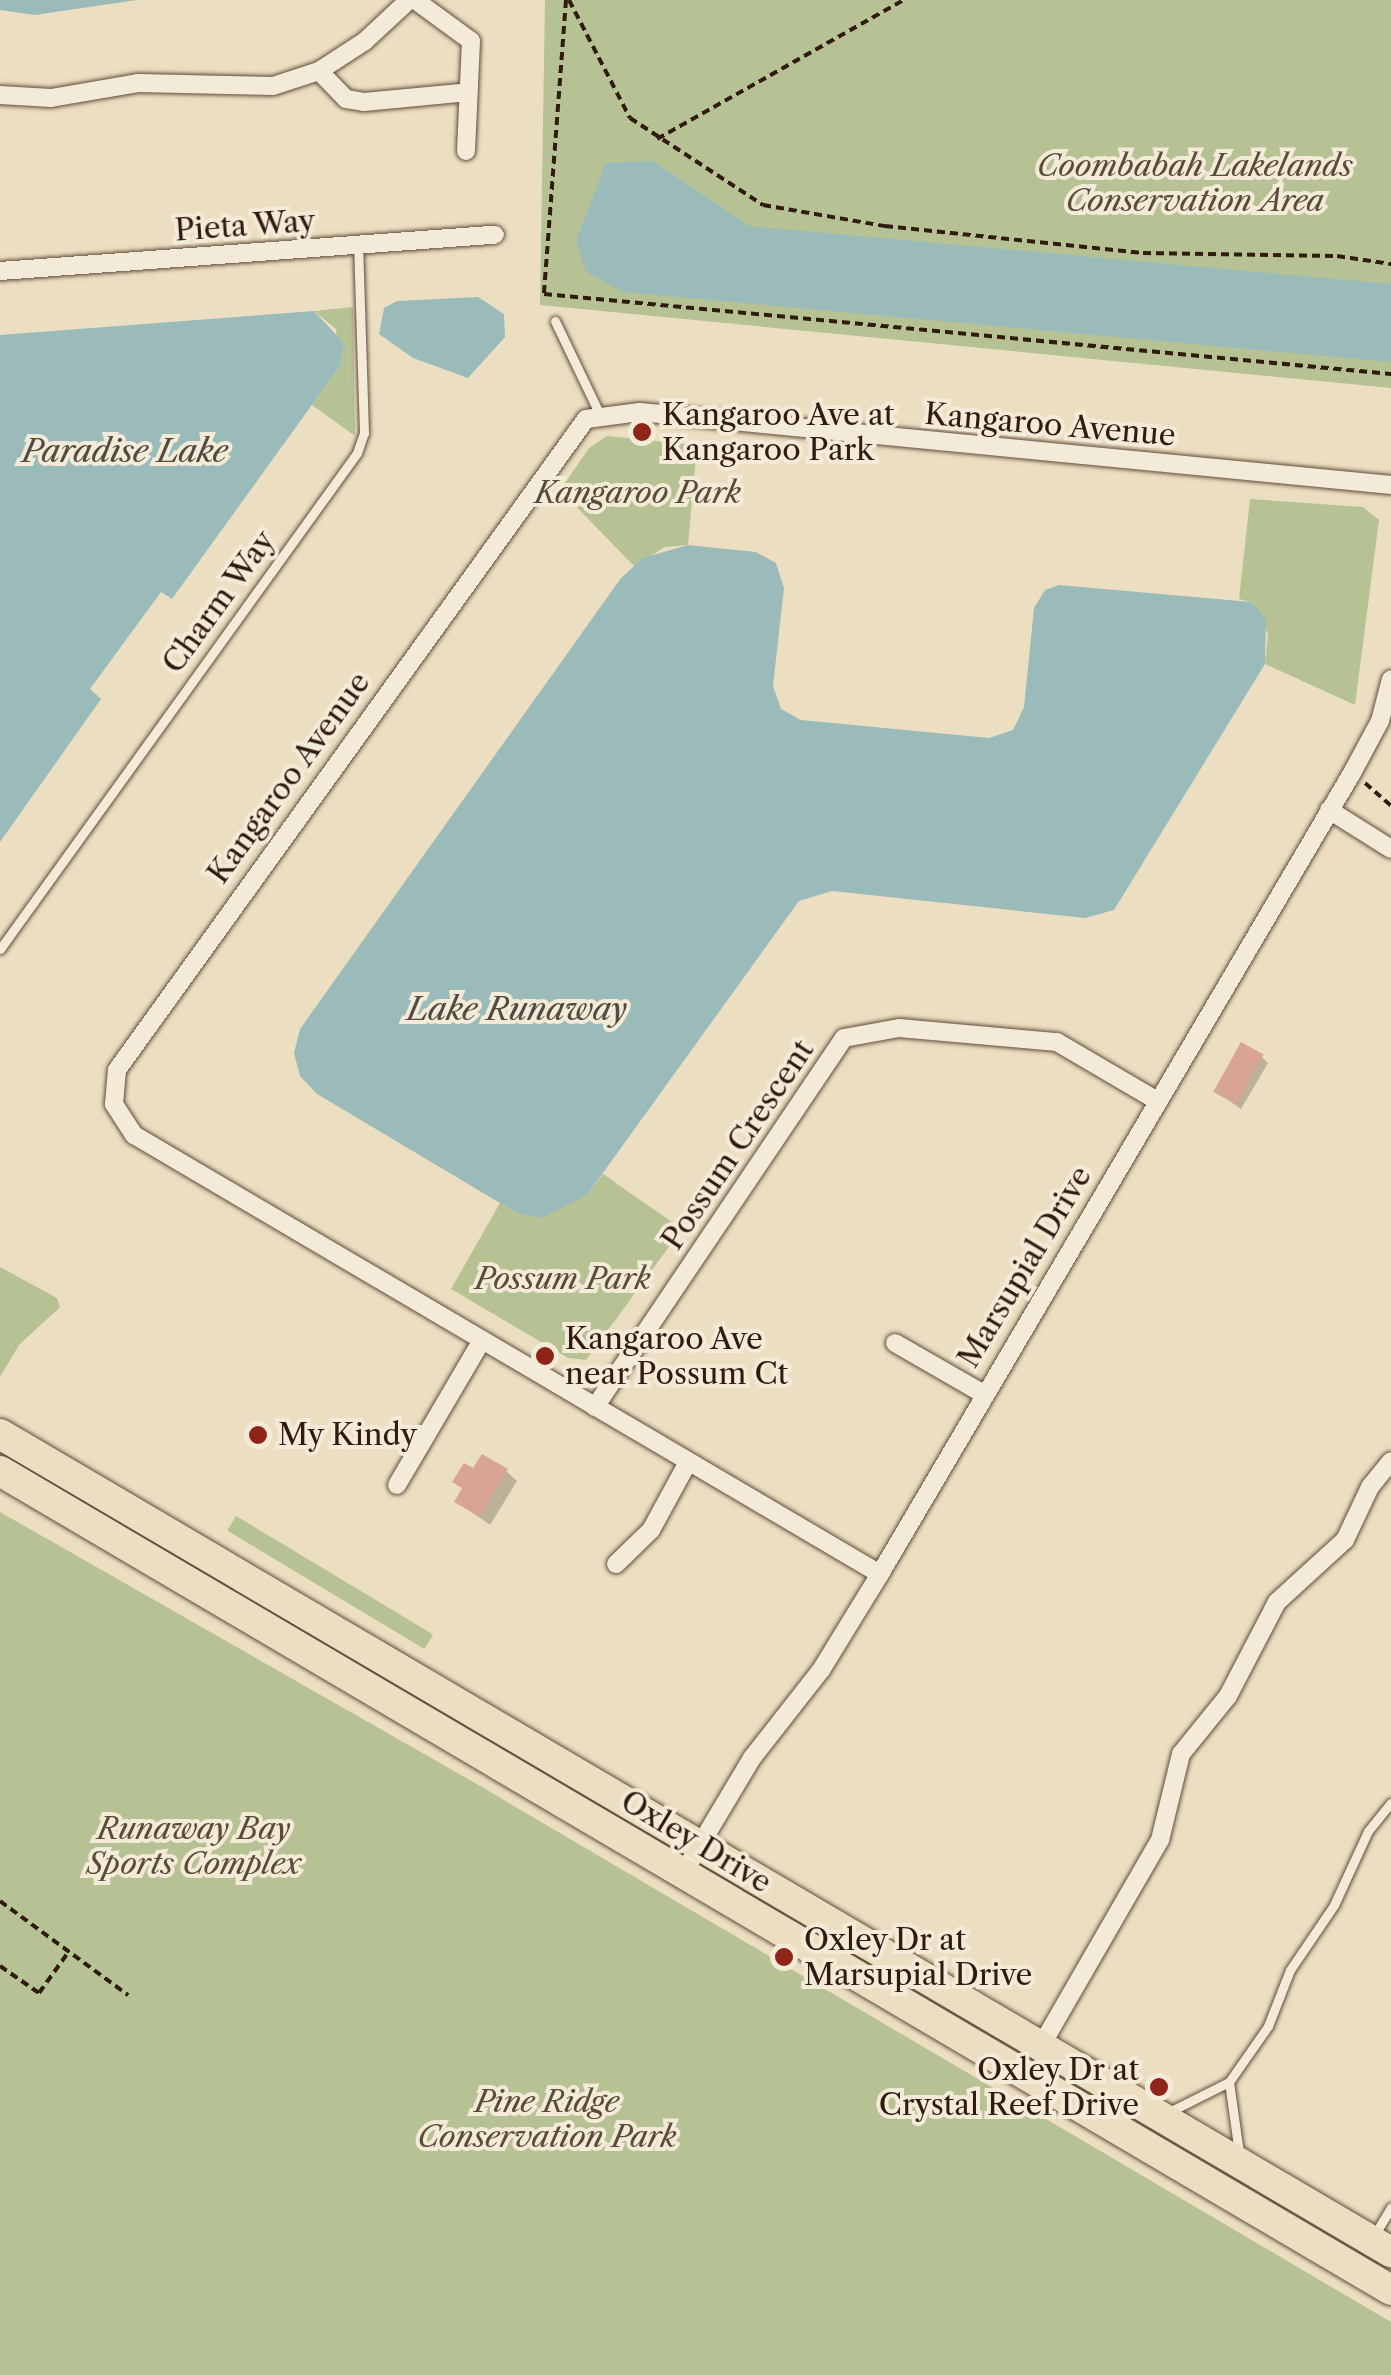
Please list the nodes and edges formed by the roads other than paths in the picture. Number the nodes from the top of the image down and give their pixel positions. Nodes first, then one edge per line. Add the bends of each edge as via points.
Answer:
1 (412, 0) edge
2 (319, 71) junction
3 (468, 92) junction
4 (0, 95) edge
5 (466, 152) dead end
6 (495, 234) dead end
7 (358, 245) junction
8 (0, 271) edge
9 (556, 321) dead end
10 (599, 413) junction
11 (1391, 485) edge
12 (1391, 679) edge
13 (1329, 810) junction
14 (1391, 849) edge
15 (0, 949) edge
16 (1156, 1100) junction
17 (482, 1340) junction
18 (895, 1342) dead end
19 (982, 1393) junction
20 (595, 1406) junction
21 (0, 1434) edge
22 (1391, 1461) edge
23 (688, 1462) junction
24 (0, 1471) edge
25 (397, 1485) dead end
26 (616, 1564) dead end
27 (880, 1574) junction
28 (1391, 1803) edge
29 (699, 1844) junction
30 (684, 1872) junction
31 (1042, 2046) junction
32 (1229, 2082) junction
33 (1160, 2116) junction
34 (1242, 2164) junction
35 (1391, 2207) edge
36 (1381, 2246) edge
37 (1391, 2290) edge

1 - 2 street via 366,42
1 - 3 street via 471,41
2 - 3 street via 346,99 364,102
2 - 4 street via 273,86 138,82 50,98
3 - 5 street
6 - 7 street, Pieta Way
7 - 8 street, Pieta Way
7 - 15 lane, Charm Way via 364,433 357,453
9 - 10 lane
10 - 11 street, Kangaroo Avenue
10 - 17 street, Kangaroo Avenue via 563,443 131,1046 112,1087 118,1116 134,1135
12 - 13 street, Marsupial Drive via 1380,720
13 - 14 street
13 - 16 street, Marsupial Drive
16 - 19 street, Marsupial Drive
16 - 20 street, Possum Crescent via 1058,1042 899,1028 844,1038
17 - 20 street, Kangaroo Avenue
17 - 25 street
18 - 19 street
19 - 27 street, Marsupial Drive
20 - 23 street, Kangaroo Avenue
21 - 29 main road, Oxley Drive
22 - 31 street via 1370,1486 1345,1540 1278,1602 1228,1696 1182,1754 1160,1840
23 - 26 street via 651,1530
23 - 27 street, Kangaroo Avenue
24 - 30 main road, Oxley Drive
27 - 29 street, Marsupial Drive
28 - 32 lane via 1368,1830 1334,1905 1290,1970 1268,2026
29 - 30 street, Marsupial Drive
29 - 31 main road, Oxley Drive
30 - 37 main road, Oxley Drive
31 - 33 main road, Oxley Drive
32 - 33 lane
32 - 34 lane
33 - 34 main road, Oxley Drive
34 - 36 main road, Oxley Drive
35 - 36 lane

